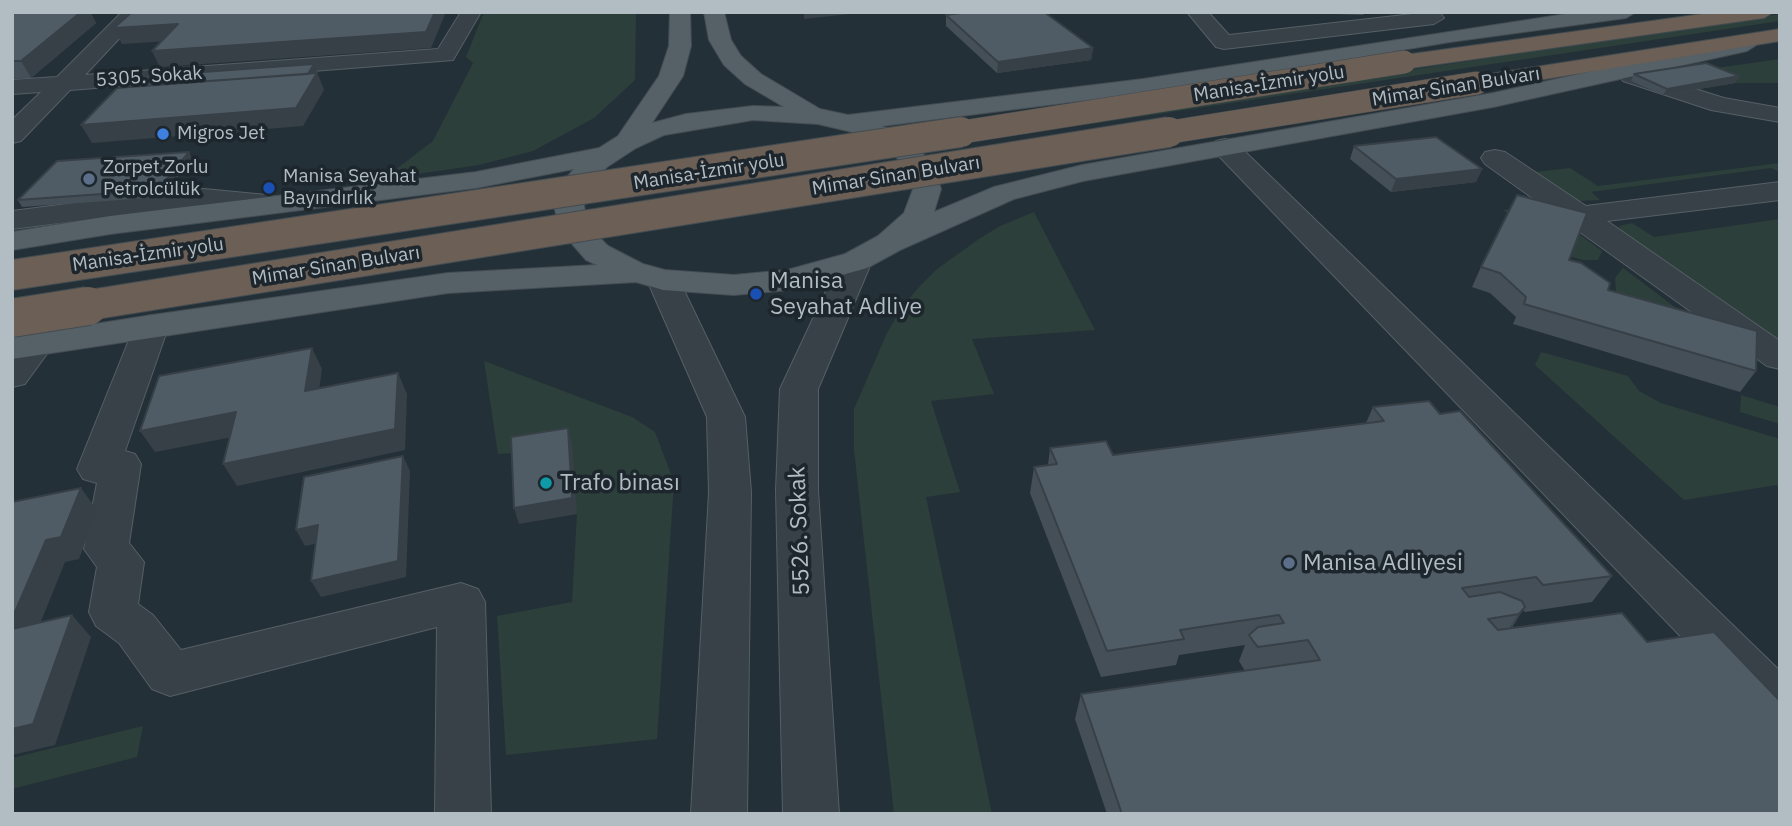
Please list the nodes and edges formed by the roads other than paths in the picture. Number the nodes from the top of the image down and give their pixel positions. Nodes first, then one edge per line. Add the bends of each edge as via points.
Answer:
1 (134, 12) edge
2 (471, 12) edge
3 (680, 12) edge
4 (714, 12) edge
5 (1196, 12) edge
6 (1626, 12) edge
7 (1695, 12) edge
8 (1764, 12) edge
9 (1430, 15) edge
10 (1780, 36) edge
11 (1474, 51) junction
12 (1404, 62) joint
13 (1658, 63) junction
14 (1611, 73) junction
15 (65, 83) junction
16 (12, 87) edge
17 (1780, 99) edge
18 (1755, 100) junction
19 (1779, 115) edge
20 (818, 116) junction
21 (847, 123) junction
22 (12, 135) edge
23 (1225, 147) junction
24 (617, 148) junction
25 (1495, 158) dead end
26 (1780, 191) edge
27 (267, 204) junction
28 (1580, 216) junction
29 (12, 220) edge
30 (12, 241) edge
31 (873, 252) junction
32 (12, 275) edge
33 (652, 277) junction
34 (12, 318) edge
35 (152, 325) junction
36 (24, 346) edge
37 (1780, 358) edge
38 (12, 376) edge
39 (1780, 705) edge
40 (463, 814) edge
41 (719, 814) edge
42 (810, 814) edge

1 - 15 street
2 - 15 street, 5305. Sokak via 445,55
3 - 24 main road via 680,46 671,76
4 - 20 main road via 720,40 732,60 764,86
5 - 9 street via 1224,42
6 - 21 main road via 1143,86
7 - 11 highway
8 - 11 highway, Mimar Sinan Bulvarı
10 - 13 main road
10 - 34 highway, Mimar Sinan Bulvarı, bridge
11 - 12 highway, Mimar Sinan Bulvarı
12 - 32 highway, Manisa-İzmir yolu, bridge via 756,165
13 - 14 main road
13 - 18 street via 1689,83 1736,99
14 - 19 street via 1638,77 1720,105
14 - 23 main road via 1493,100
15 - 16 street, 5305. Sokak
15 - 22 street
17 - 18 street
18 - 19 street
20 - 21 main road
20 - 24 main road via 719,116 665,127
21 - 31 main road via 896,142 919,164 927,189 918,217
23 - 31 main road via 1082,173 1004,193
23 - 39 street
24 - 27 main road via 476,180
24 - 33 main road via 577,182 569,206 575,230 597,253
25 - 28 street
26 - 28 street
27 - 29 street via 193,197
27 - 30 main road
28 - 37 street
31 - 33 main road via 789,280 734,285
31 - 42 street, 5526. Sokak via 799,389 797,490
33 - 35 main road via 448,283
33 - 41 street via 726,417 730,492
35 - 36 main road
35 - 40 street via 98,469 121,464 106,549 121,562 113,612 136,629 170,674 461,602
36 - 38 street

